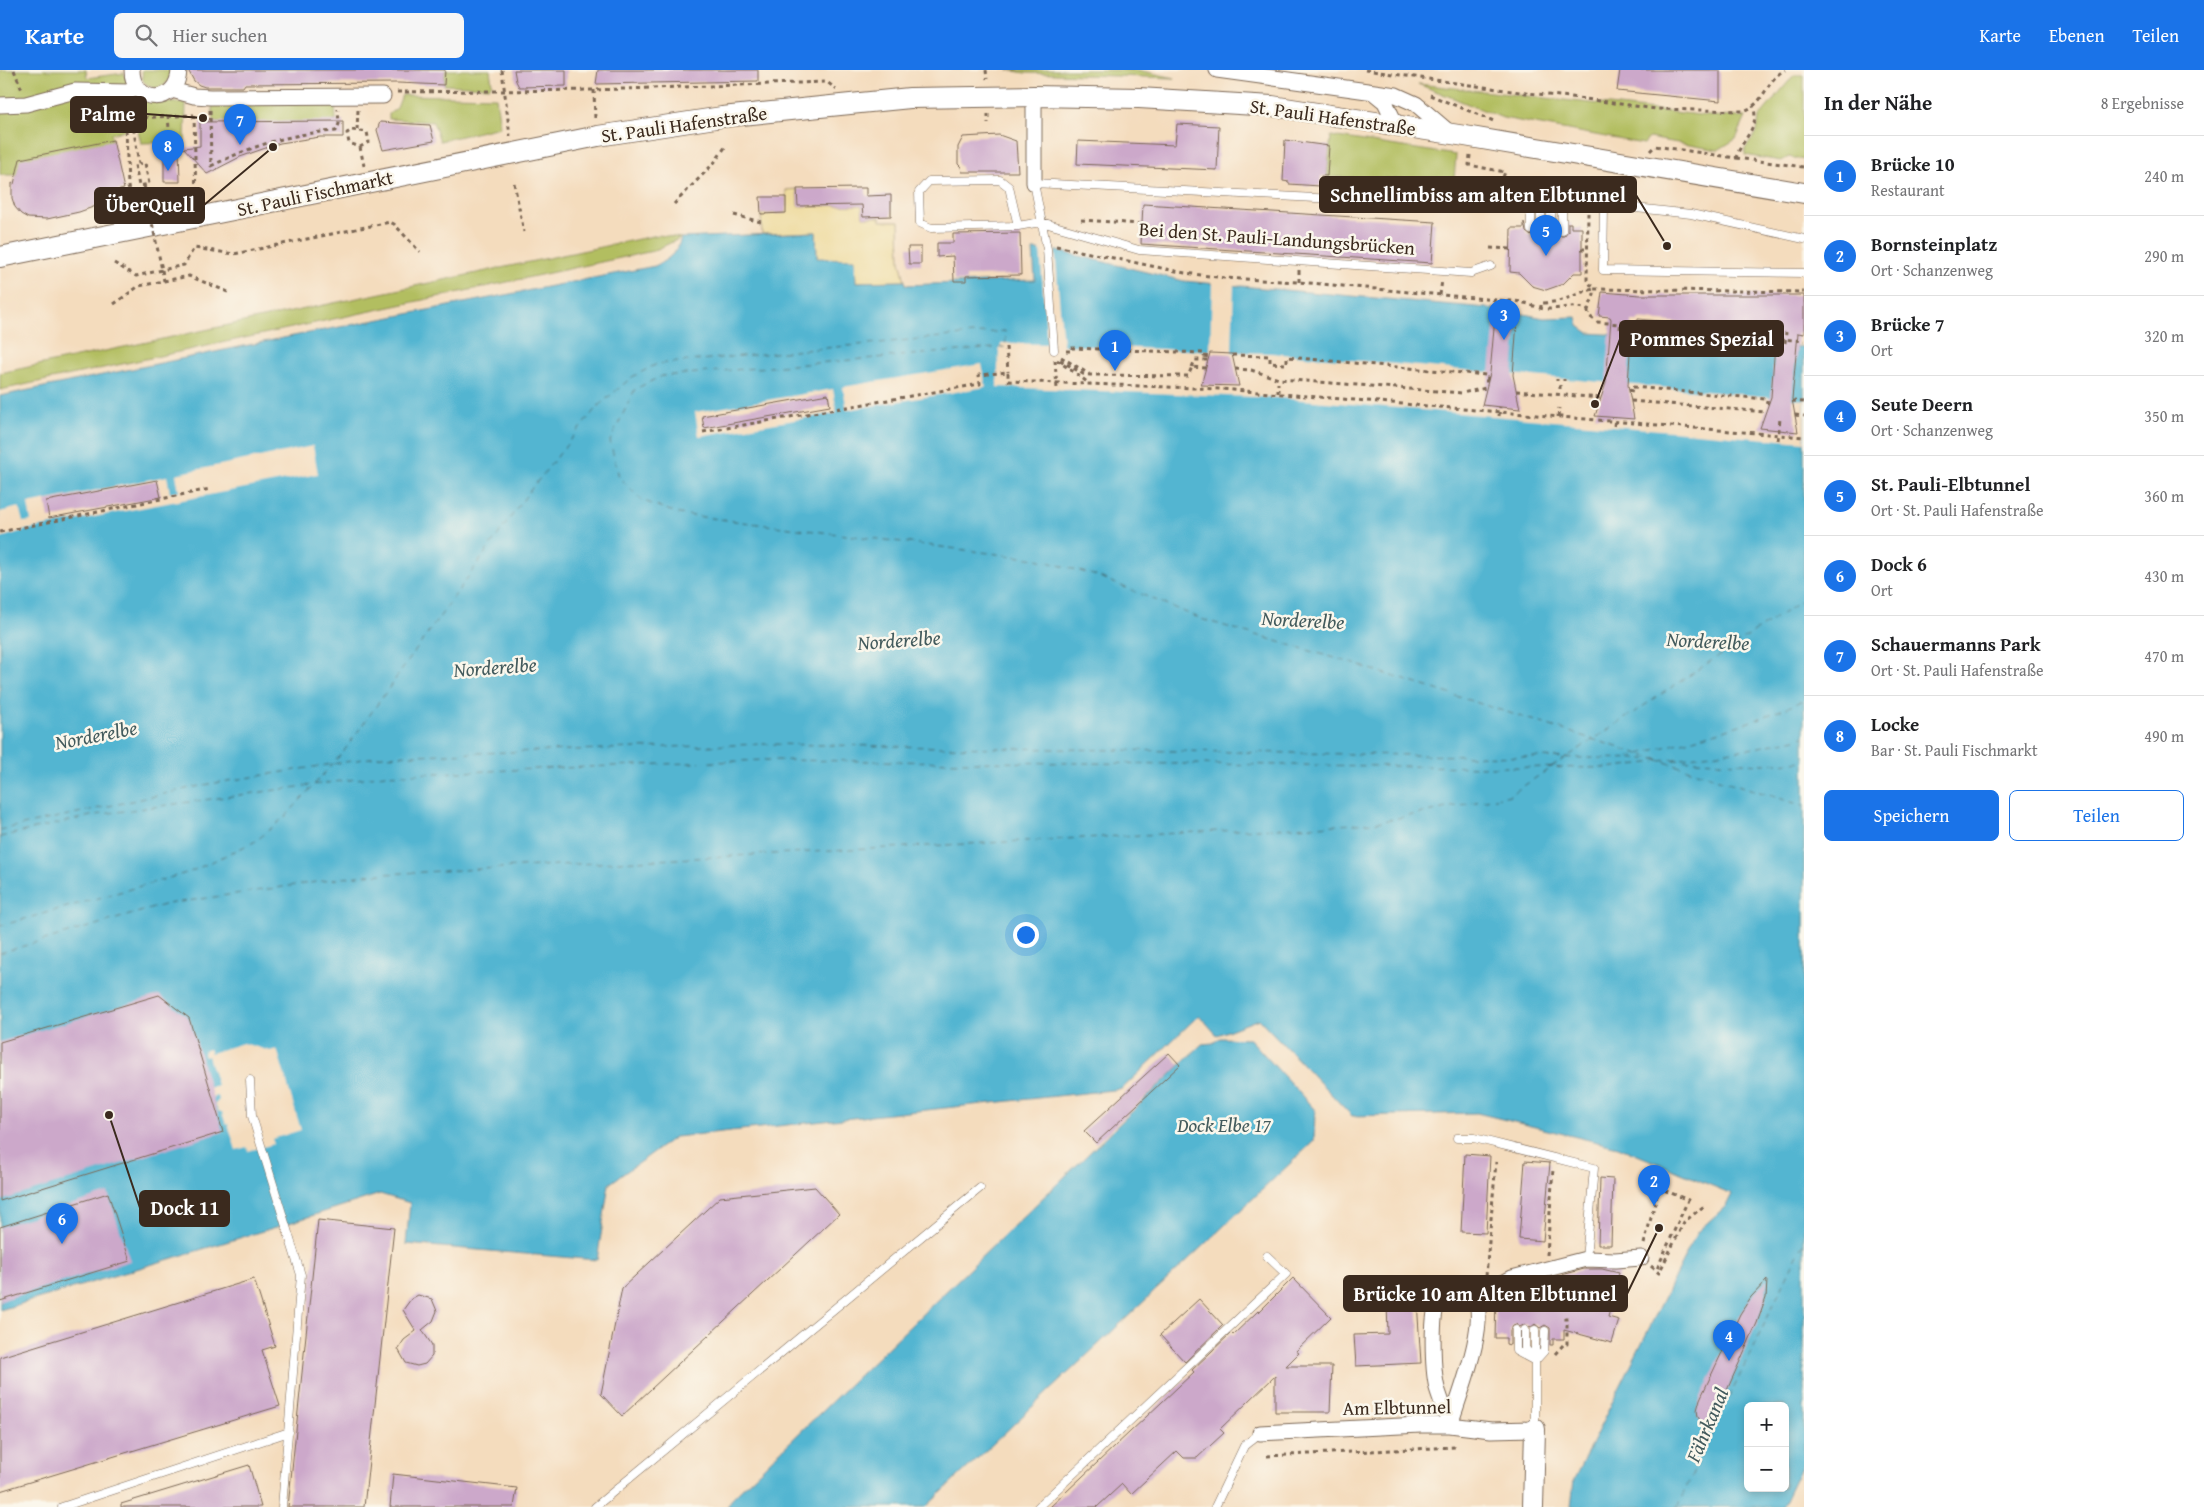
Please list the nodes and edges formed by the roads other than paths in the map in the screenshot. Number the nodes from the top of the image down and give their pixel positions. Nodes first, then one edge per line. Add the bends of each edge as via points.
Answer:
1 (132, 70) edge
2 (178, 70) edge
3 (1217, 70) edge
4 (1376, 86) junction
5 (132, 89) junction
6 (172, 90) junction
7 (383, 96) road end
8 (1034, 96) junction
9 (0, 105) edge
10 (1396, 125) junction
11 (1450, 133) junction
12 (512, 152) joint
13 (1034, 183) junction
14 (1804, 193) edge
15 (1530, 199) junction
16 (1542, 199) junction
17 (1604, 206) junction
18 (1041, 222) junction
19 (1018, 226) junction
20 (1531, 230) dead end
21 (1541, 230) dead end
22 (1551, 231) dead end
23 (1562, 231) dead end
24 (1804, 239) edge
25 (0, 257) edge
26 (1491, 266) dead end
27 (1804, 273) edge
28 (1055, 354) road end
29 (250, 1080) dead end
30 (1457, 1138) dead end
31 (980, 1188) dead end
32 (1268, 1256) dead end
33 (1641, 1258) road end
34 (1586, 1259) junction
35 (1481, 1294) junction
36 (1516, 1330) dead end
37 (1525, 1330) dead end
38 (1535, 1330) dead end
39 (1545, 1331) dead end
40 (1535, 1361) junction
41 (1450, 1425) junction
42 (1535, 1429) junction
43 (289, 1432) junction
44 (1260, 1433) joint
45 (62, 1507) edge
46 (282, 1507) edge
47 (595, 1507) edge
48 (1038, 1507) edge
49 (1214, 1507) edge
50 (1533, 1507) edge

1 - 5 street
2 - 6 street
3 - 4 street
4 - 10 street
4 - 11 street via 1410,101
5 - 6 street via 152,96
5 - 9 street via 75,91 26,104
6 - 7 street via 210,97
8 - 10 main road, St. Pauli Hafenstraße via 1272,106
8 - 12 main road, St. Pauli Hafenstraße via 910,98 858,103 673,124
8 - 13 street
10 - 11 main road, St. Pauli Hafenstraße
11 - 14 main road, St. Pauli Hafenstraße
12 - 25 main road, St. Pauli Fischmarkt
13 - 15 lane via 1445,205
13 - 18 lane
15 - 16 lane
15 - 20 lane
16 - 21 lane
16 - 22 lane via 1551,199
17 - 23 lane via 1562,200
17 - 24 lane via 1691,214
17 - 27 lane via 1603,270
18 - 19 lane
18 - 26 lane, Bei den St. Pauli-Landungsbrücken via 1139,250 1471,273
18 - 28 lane via 1047,248
19 - 19 lane via 1009,187 1000,180 929,182 919,192 920,223 932,228
29 - 43 lane via 252,1116 301,1275
30 - 34 lane via 1474,1138 1594,1168
31 - 47 lane
32 - 48 lane via 1286,1274
33 - 34 street
34 - 35 street via 1512,1278
35 - 41 street via 1476,1346
35 - 41 street via 1449,1292 1443,1295 1435,1308 1437,1386
36 - 40 lane via 1516,1351
37 - 40 lane via 1525,1348
38 - 40 lane
39 - 40 lane via 1544,1351
40 - 42 lane
41 - 42 street, Am Elbtunnel via 1491,1430
41 - 44 street, Am Elbtunnel
42 - 50 main road
43 - 45 lane
43 - 46 lane
44 - 49 lane via 1244,1446

